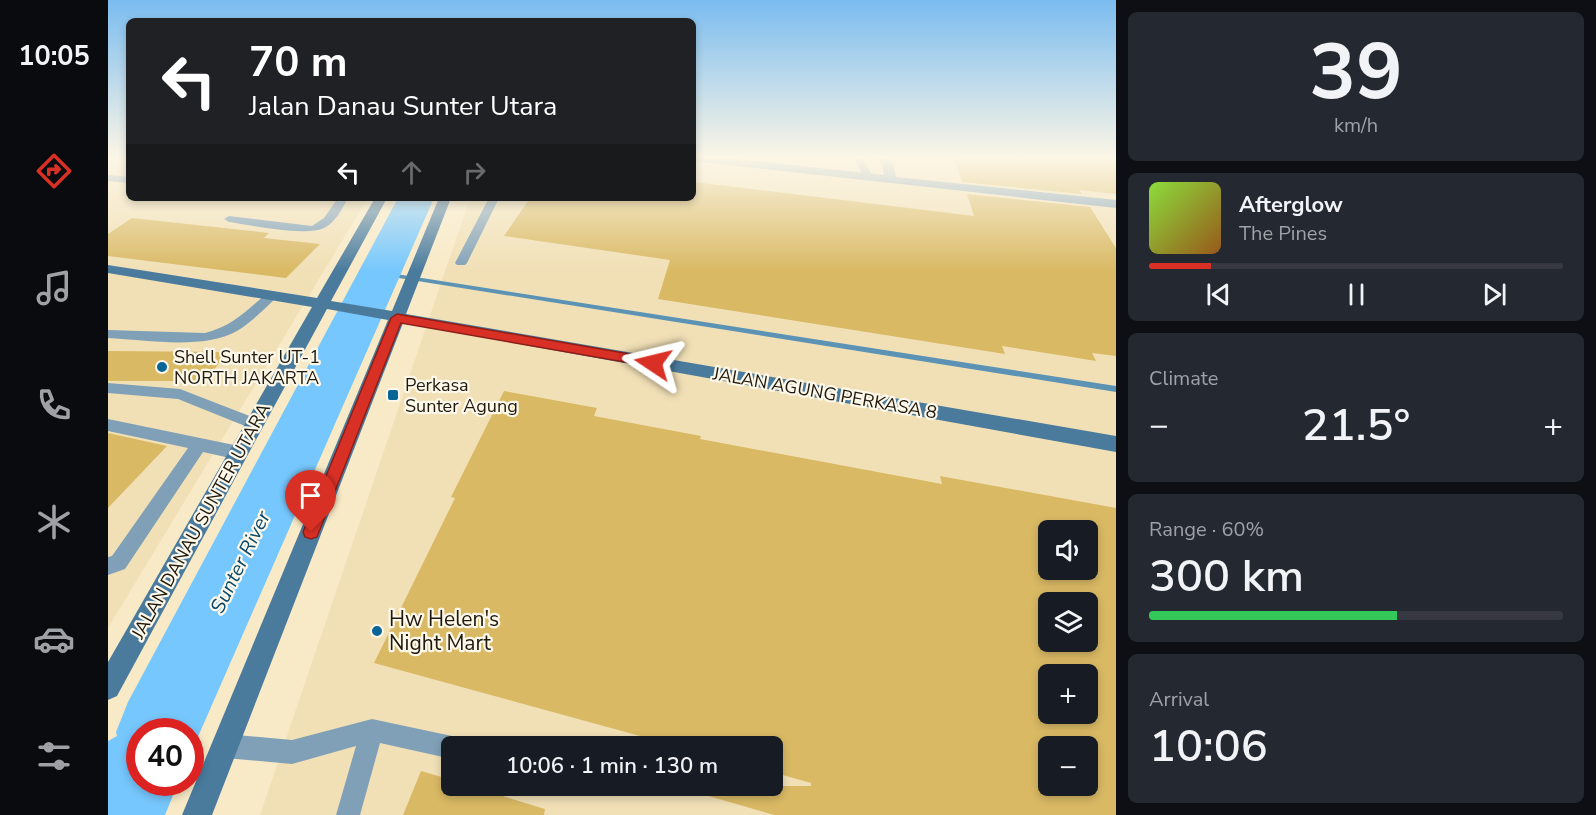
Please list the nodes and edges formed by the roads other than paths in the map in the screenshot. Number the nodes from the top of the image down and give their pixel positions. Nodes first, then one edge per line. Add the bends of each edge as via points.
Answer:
1 (1032, 195) edge
2 (341, 201) edge
3 (380, 201) edge
4 (444, 201) edge
5 (492, 201) edge
6 (1116, 204) edge
7 (229, 219) dead end
8 (461, 262) dead end
9 (108, 269) edge
10 (272, 295) junction
11 (328, 306) junction
12 (394, 313) junction
13 (108, 334) edge
14 (108, 388) edge
15 (255, 424) junction
16 (108, 425) edge
17 (1116, 444) edge
18 (199, 445) junction
19 (239, 453) junction
20 (108, 566) edge
21 (111, 675) edge
22 (372, 730) junction
23 (225, 746) junction
24 (441, 746) edge
25 (197, 815) edge
26 (348, 815) edge

1 - 6 street
2 - 7 lane via 330,220 313,229
3 - 11 main road, JALAN DANAU SUNTER UTARA
4 - 12 main road
5 - 8 lane
9 - 10 main road, JALAN AGUNG PERKASA 8
10 - 11 main road, JALAN AGUNG PERKASA 8
10 - 13 lane via 230,332 219,335
11 - 12 main road, JALAN AGUNG PERKASA 8
11 - 15 main road, JALAN DANAU SUNTER UTARA
12 - 17 main road, JALAN AGUNG PERKASA 8
12 - 23 main road
14 - 15 lane via 180,394
15 - 19 main road, JALAN DANAU SUNTER UTARA
16 - 18 lane
18 - 19 lane
18 - 20 lane via 118,563
19 - 21 main road, JALAN DANAU SUNTER UTARA
22 - 23 lane via 292,752
22 - 24 lane
22 - 26 lane
23 - 25 main road

